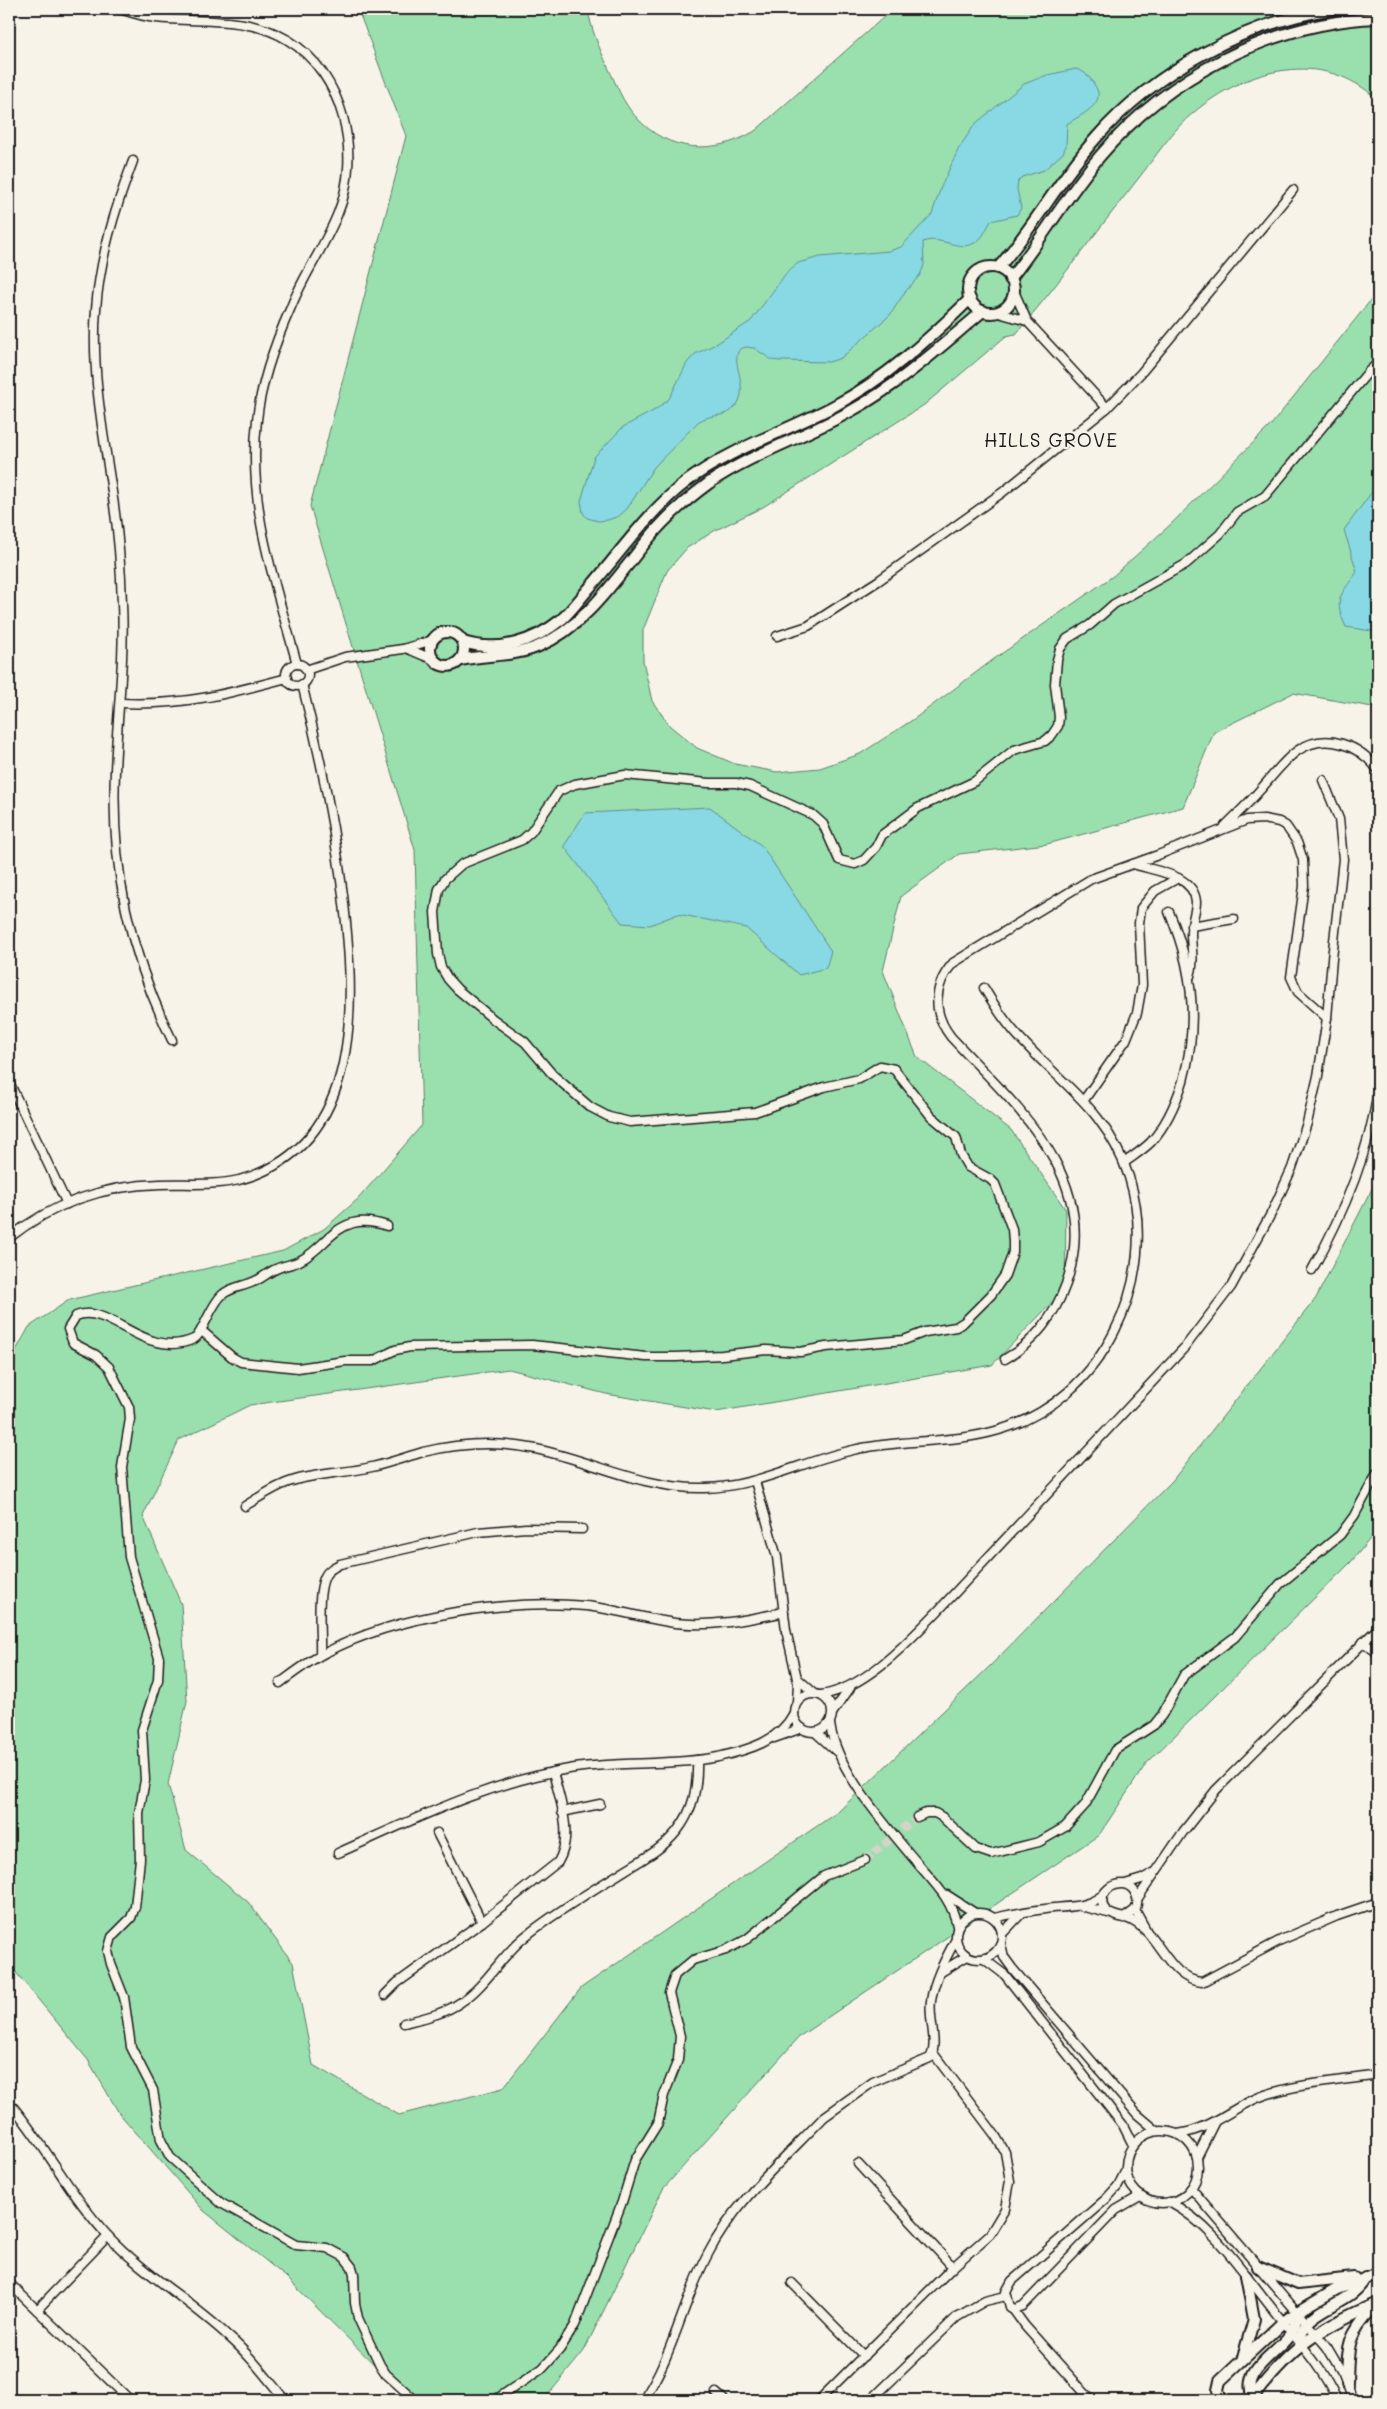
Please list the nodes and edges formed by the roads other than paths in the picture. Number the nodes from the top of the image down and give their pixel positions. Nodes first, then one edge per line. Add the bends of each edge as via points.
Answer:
1 (120, 9) edge
2 (1333, 9) edge
3 (1378, 18) edge
4 (133, 161) dead end
5 (1293, 190) dead end
6 (998, 268) junction
7 (1010, 278) junction
8 (1014, 291) junction
9 (970, 299) junction
10 (983, 311) junction
11 (995, 312) junction
12 (1027, 321) junction
13 (1378, 363) edge
14 (1107, 408) junction
15 (777, 636) dead end
16 (432, 640) junction
17 (463, 642) junction
18 (403, 648) junction
19 (432, 658) junction
20 (461, 660) junction
21 (297, 664) junction
22 (306, 670) junction
23 (286, 678) junction
24 (302, 684) junction
25 (120, 703) junction
26 (1378, 770) edge
27 (1323, 780) dead end
28 (1222, 829) junction
29 (1132, 864) junction
30 (1178, 878) junction
31 (1169, 912) dead end
32 (1234, 919) dead end
33 (1191, 926) junction
34 (1189, 977) junction
35 (984, 988) dead end
36 (1328, 1018) junction
37 (172, 1040) dead end
38 (9, 1082) edge
39 (1378, 1092) edge
40 (1084, 1100) junction
41 (1124, 1163) junction
42 (67, 1204) junction
43 (387, 1226) dead end
44 (9, 1238) edge
45 (1312, 1270) dead end
46 (202, 1331) junction
47 (1005, 1359) dead end
48 (1378, 1472) edge
49 (754, 1481) junction
50 (245, 1506) dead end
51 (582, 1529) dead end
52 (784, 1612) junction
53 (1378, 1628) edge
54 (1363, 1642) junction
55 (1378, 1653) edge
56 (320, 1655) junction
57 (797, 1678) junction
58 (280, 1683) dead end
59 (851, 1686) junction
60 (818, 1694) junction
61 (797, 1702) junction
62 (833, 1712) junction
63 (794, 1713) junction
64 (830, 1724) junction
65 (802, 1728) junction
66 (815, 1732) junction
67 (772, 1738) junction
68 (837, 1753) junction
69 (697, 1760) junction
70 (553, 1772) junction
71 (600, 1804) dead end
72 (562, 1812) junction
73 (917, 1817) tunnel mouth
74 (437, 1833) dead end
75 (338, 1853) dead end
76 (865, 1860) tunnel mouth
77 (1156, 1870) junction
78 (1125, 1884) junction
79 (1105, 1893) junction
80 (945, 1894) junction
81 (1138, 1898) junction
82 (1378, 1902) edge
83 (1078, 1906) junction
84 (1135, 1910) junction
85 (975, 1913) junction
86 (1023, 1913) junction
87 (1108, 1913) junction
88 (994, 1918) junction
89 (1124, 1918) junction
90 (482, 1922) junction
91 (957, 1926) junction
92 (1147, 1932) junction
93 (1002, 1934) junction
94 (956, 1939) junction
95 (1001, 1944) junction
96 (967, 1956) junction
97 (984, 1958) junction
98 (940, 1973) junction
99 (385, 1995) dead end
100 (404, 2023) dead end
101 (933, 2053) junction
102 (1378, 2075) edge
103 (9, 2102) edge
104 (1214, 2123) junction
105 (1157, 2131) junction
106 (1178, 2134) junction
107 (1133, 2145) junction
108 (1198, 2158) junction
109 (858, 2164) dead end
110 (1126, 2170) junction
111 (1191, 2188) junction
112 (1140, 2196) junction
113 (1169, 2202) junction
114 (108, 2236) junction
115 (953, 2267) junction
116 (1258, 2267) junction
117 (1378, 2274) edge
118 (1246, 2276) junction
119 (1365, 2278) junction
120 (9, 2283) edge
121 (792, 2283) dead end
122 (1006, 2296) junction
123 (1377, 2303) edge
124 (1012, 2308) junction
125 (37, 2310) junction
126 (1296, 2312) junction
127 (1283, 2322) junction
128 (1306, 2324) junction
129 (1292, 2334) junction
130 (1315, 2334) junction
131 (1301, 2345) junction
132 (864, 2356) junction
133 (1243, 2359) junction
134 (1347, 2384) junction
135 (716, 2393) dead end
136 (1252, 2399) edge
137 (130, 2400) edge
138 (285, 2400) edge
139 (415, 2400) edge
140 (495, 2400) edge
141 (643, 2400) edge
142 (724, 2400) edge
143 (819, 2400) edge
144 (871, 2400) edge
145 (1091, 2400) edge
146 (1221, 2400) edge
147 (1337, 2400) edge
148 (1353, 2400) edge

1 - 21 street via 153,18 242,22 275,33 316,65 336,96 342,114 348,153 345,193 331,230 291,306 266,371 255,444 256,493 264,545
2 - 6 street via 1283,20 1244,36 1193,61 1146,92 1096,138 1027,234
3 - 7 street via 1337,22 1273,39 1220,61 1171,91 1132,123 1100,156
4 - 25 street via 110,225 96,310 99,407 120,565 124,631
5 - 14 street via 1141,373
6 - 7 street
6 - 9 street via 983,269 974,275 968,289
7 - 8 street
8 - 11 street via 1006,306
8 - 12 street
9 - 10 street
9 - 17 street via 918,348 861,390 816,415 748,445 686,482 646,520 571,610 547,630 500,646
10 - 11 street
10 - 20 street via 916,368 869,400 818,429 743,463 696,493 657,529 579,620 560,636 526,651
11 - 12 street
12 - 14 street
13 - 46 street via 1265,496 1237,512 1220,534 1186,564 1114,604 1090,625 1067,639 1057,660 1055,684 1059,717 1052,735 1045,741 1014,750 975,781 918,808 882,834 864,860 855,864 839,860 824,824 813,815 750,786 736,782 708,783 625,775 564,788 522,840 462,864 452,871 439,889 435,912 438,954 448,979 525,1042 553,1075 590,1107 609,1117 637,1122 755,1112 824,1086 859,1079 880,1066 894,1069 931,1116 956,1137 968,1167 995,1184 1012,1229 1013,1252 1005,1274 991,1295 964,1322 947,1330 925,1332 896,1342 800,1352 766,1350 662,1357 560,1346 481,1344 405,1347 373,1361 345,1361 298,1368 242,1362
14 - 15 street via 998,497 878,581 808,626
16 - 17 street via 449,632 458,635
16 - 18 street
16 - 19 street
17 - 20 street via 465,650
18 - 19 street
18 - 22 street via 345,657
19 - 20 street via 441,666 448,667
21 - 22 street
21 - 23 street via 288,668
22 - 24 street via 306,680
23 - 24 street via 293,685
23 - 25 street via 194,701
24 - 42 street via 334,830 351,974 348,1036 326,1112 308,1138 285,1158 263,1171 222,1183 128,1186
25 - 37 street via 114,808 123,899 140,966
26 - 28 street via 1347,744 1324,741 1309,744 1290,757
27 - 36 street via 1339,819 1343,852
28 - 29 street
28 - 36 street via 1247,820 1264,819 1279,822 1292,833 1301,850 1305,877 1290,977 1298,992
29 - 30 street
29 - 47 street via 1076,886 961,956 946,971 938,989 937,1010 945,1029 1041,1136 1061,1172 1074,1213 1072,1263 1059,1301 1032,1340
30 - 33 street via 1188,884 1194,894 1196,906
30 - 40 street via 1155,891 1141,908 1142,985 1137,1014 1126,1040
31 - 34 street
32 - 33 street
33 - 34 street via 1193,958
34 - 41 street via 1193,1028 1190,1056 1179,1095 1160,1131
35 - 40 street via 1017,1035
36 - 59 street via 1313,1100 1292,1168 1260,1238 1216,1308 1185,1347 936,1613 893,1654
38 - 42 street
39 - 45 street via 1347,1204
40 - 41 street via 1111,1136
41 - 49 street via 1134,1195 1138,1228 1131,1294 1111,1339 1092,1367 1069,1391 1028,1419 996,1431 861,1448
42 - 44 street
43 - 46 street via 364,1221 343,1227 300,1261 229,1290 209,1311
46 - 139 street via 197,1338 183,1342 154,1343 87,1313 72,1319 68,1329 73,1343 96,1355 109,1367 128,1407 130,1419 122,1467 130,1557 159,1658 158,1680 142,1730 145,1780 135,1907 131,1918 112,1937 109,1958 124,1997 131,2047 153,2090 162,2140 170,2157 221,2203 296,2245 326,2248 344,2257 354,2274 358,2318 380,2365
48 - 73 street via 1340,1535 1280,1584 1224,1647 1184,1675 1154,1725 1114,1750 1086,1805 1065,1827 1039,1842 991,1854 976,1849 935,1813
49 - 50 street via 709,1488 679,1488 532,1448 511,1444 475,1444 423,1452 371,1468 294,1480
49 - 52 street via 777,1557
51 - 56 street via 526,1528 471,1533 340,1564 332,1568 323,1583
52 - 56 street via 704,1624 675,1623 585,1606 492,1608 403,1624 353,1640
52 - 57 street
53 - 54 street
54 - 55 street
54 - 77 street via 1222,1784 1188,1824
56 - 58 street
57 - 60 street
57 - 61 street
59 - 60 street
59 - 62 street
60 - 61 street via 805,1696
60 - 62 street via 829,1702
61 - 63 street
62 - 64 street
63 - 65 street
63 - 67 street via 783,1730
64 - 66 street
64 - 68 street
65 - 66 street
65 - 67 street
66 - 68 street
67 - 69 street via 743,1750
68 - 80 street via 863,1793
69 - 70 street via 611,1764
69 - 100 street via 696,1788 690,1810 678,1830 662,1846 527,1934 462,2002 442,2012
70 - 72 street
70 - 75 street via 493,1787 455,1801
71 - 72 street
72 - 90 street via 566,1842 558,1862
74 - 90 street
76 - 140 street via 824,1876 747,1939 726,1950 692,1960 675,1975 669,1993 680,2036 678,2060 661,2104 658,2124 635,2160 575,2324 548,2364
77 - 78 street
77 - 81 street
78 - 79 street via 1111,1886
78 - 81 street via 1135,1891
79 - 83 street
79 - 87 street via 1103,1904
80 - 85 street
80 - 91 street
81 - 84 street
82 - 92 street via 1281,1940 1202,1982 1182,1974
83 - 86 street
83 - 87 street
84 - 89 street
84 - 92 street
85 - 88 street
85 - 91 street
86 - 88 street
86 - 93 street
87 - 89 street
88 - 93 street
89 - 92 street
90 - 99 street
91 - 94 street
93 - 95 street
94 - 96 street
94 - 98 street
95 - 97 street via 992,1955
95 - 105 street via 1004,1956 1017,1974 1137,2114
96 - 97 street
96 - 98 street
97 - 107 street via 1005,1975 1123,2124
98 - 101 street via 930,2011
101 - 115 street via 995,2135 1005,2152 1010,2171 1008,2200 1001,2218 990,2234
101 - 141 street via 925,2062 873,2082 839,2104 735,2211 707,2256 666,2357
102 - 104 street via 1272,2093 1238,2106
103 - 114 street
104 - 106 street
104 - 108 street
105 - 106 street
105 - 107 street via 1144,2135
106 - 108 street via 1190,2144
107 - 110 street via 1127,2157
108 - 111 street via 1198,2174
109 - 115 street
110 - 112 street via 1130,2184
110 - 122 street via 1106,2199 1012,2281
111 - 113 street
111 - 116 street
112 - 113 street via 1154,2202
112 - 124 street via 1116,2210 1023,2306
113 - 118 street via 1205,2229
114 - 125 street
114 - 138 street via 146,2271 227,2335
115 - 132 street
116 - 119 street via 1298,2284
116 - 126 street
117 - 119 street
118 - 127 street
118 - 133 street via 1254,2319
119 - 126 street
119 - 128 street via 1356,2292
120 - 125 street
121 - 132 street
122 - 124 street
122 - 144 street via 980,2303 957,2317
123 - 130 street
123 - 134 street via 1352,2334
124 - 145 street
125 - 137 street
126 - 127 street
126 - 128 street
126 - 129 street
127 - 129 street
127 - 133 street
128 - 130 street
128 - 131 street
129 - 131 street
129 - 136 street via 1253,2374
130 - 131 street
130 - 134 street via 1333,2356
131 - 136 street via 1274,2370
131 - 147 street via 1325,2377
132 - 143 street
133 - 146 street via 1220,2381
134 - 148 street
135 - 142 street

